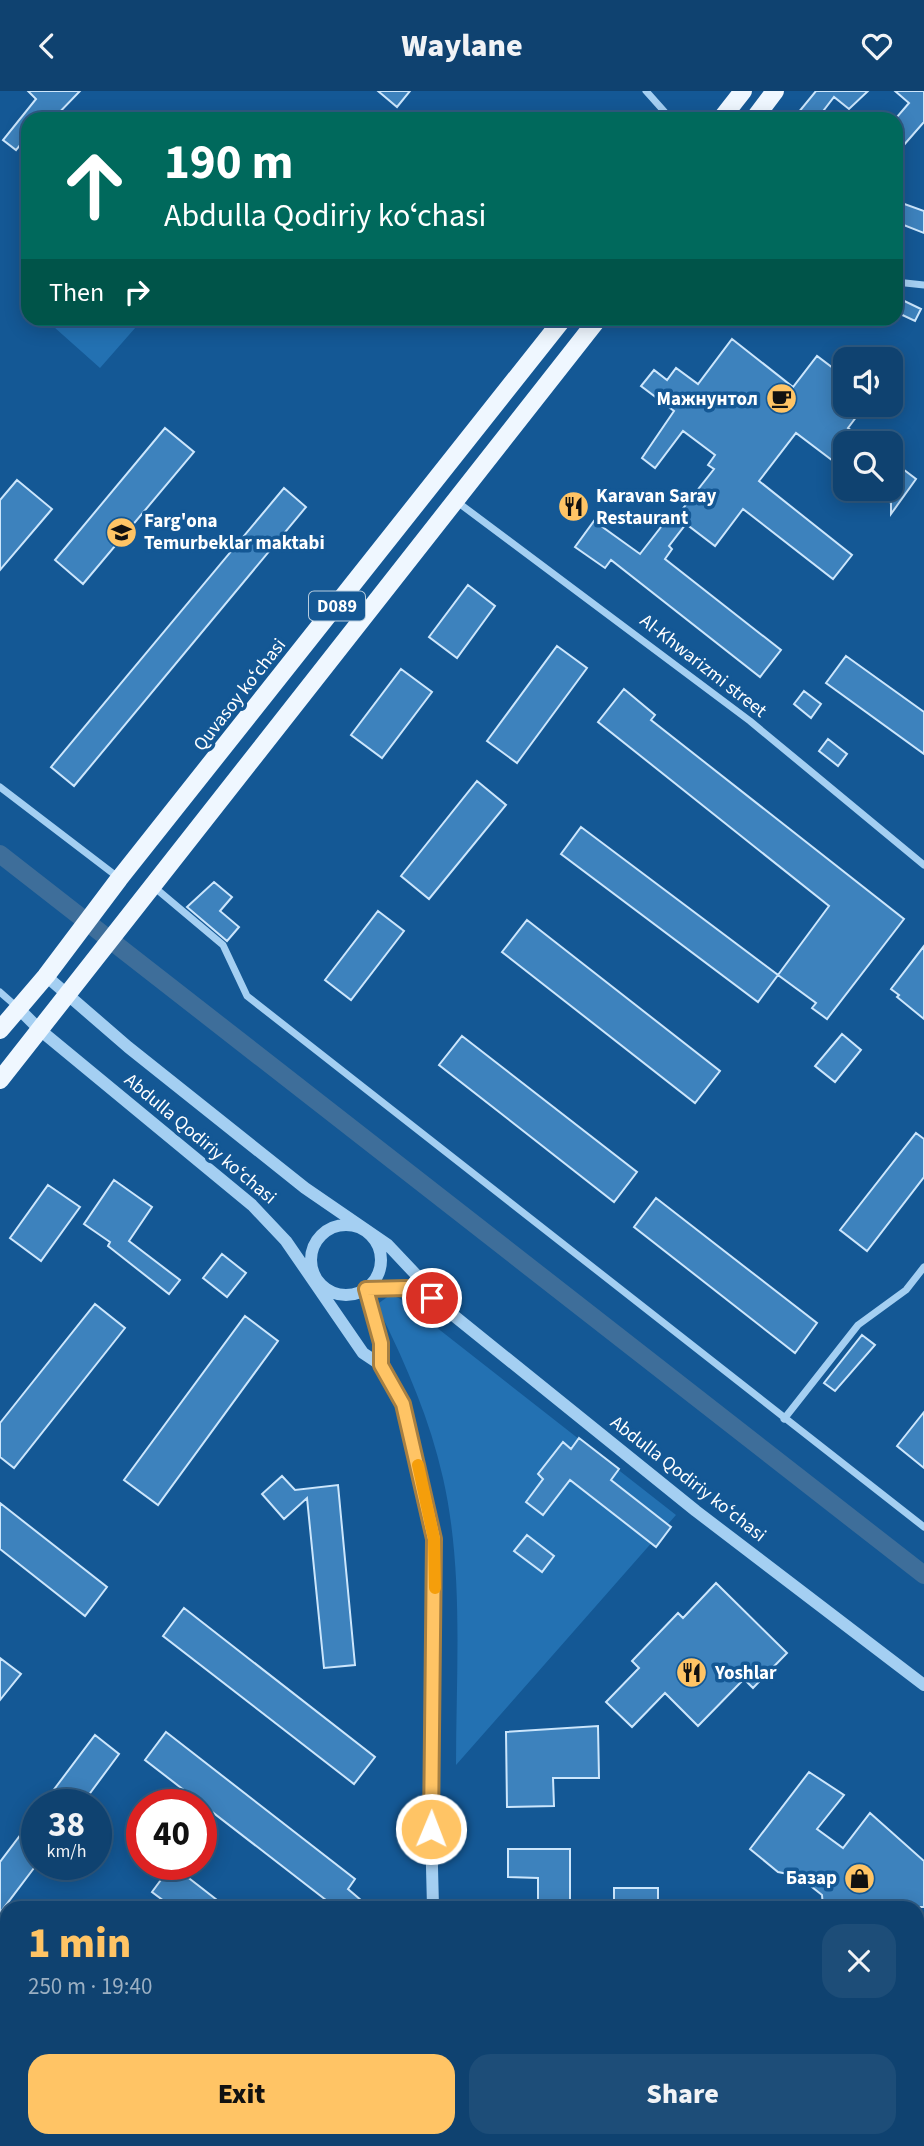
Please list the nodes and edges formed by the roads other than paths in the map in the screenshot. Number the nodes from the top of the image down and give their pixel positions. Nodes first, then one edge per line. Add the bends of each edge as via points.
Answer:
1 (646, 91) edge
2 (743, 91) edge
3 (775, 91) edge
4 (665, 112) edge
5 (726, 112) edge
6 (759, 112) edge
7 (903, 283) edge
8 (924, 285) edge
9 (557, 326) edge
10 (593, 326) edge
11 (456, 501) junction
12 (0, 787) edge
13 (924, 865) edge
14 (115, 886) junction
15 (150, 888) junction
16 (46, 976) junction
17 (0, 992) edge
18 (68, 994) junction
19 (17, 1007) junction
20 (0, 1030) edge
21 (40, 1030) junction
22 (0, 1080) edge
23 (363, 1229) junction
24 (924, 1267) edge
25 (316, 1282) junction
26 (366, 1289) junction
27 (432, 1298) junction
28 (381, 1365) junction
29 (784, 1419) junction
30 (924, 1527) edge
31 (924, 1685) edge
32 (433, 1901) edge

1 - 4 street
2 - 5 main road
3 - 6 main road
7 - 8 street
9 - 14 main road, Quvasoy koʻchasi / D089
10 - 11 main road, D089
11 - 13 street, Al-Khwarizmi street via 750,721
11 - 15 main road, D089
12 - 14 street
14 - 16 main road, Quvasoy koʻchasi / D089
15 - 18 main road
15 - 29 street via 223,945 247,996
16 - 18 street, Abdulla Qodiriy koʻchasi
16 - 19 main road, Quvasoy koʻchasi / D089
17 - 19 street
18 - 21 main road
18 - 23 street, Abdulla Qodiriy koʻchasi via 305,1188
19 - 20 main road, Quvasoy koʻchasi / D089
19 - 21 street, Abdulla Qodiriy koʻchasi
21 - 22 main road
21 - 25 street, Abdulla Qodiriy koʻchasi via 252,1205
23 - 25 street via 340,1225 320,1236 311,1257
23 - 26 street via 381,1258
23 - 27 street, Abdulla Qodiriy koʻchasi via 388,1245
24 - 29 street via 906,1290 858,1325
25 - 26 street via 345,1295
25 - 28 street, Abdulla Qodiriy koʻchasi via 363,1353
26 - 27 street, Abdulla Qodiriy koʻchasi via 407,1288
26 - 28 street via 381,1343
27 - 31 street, Abdulla Qodiriy koʻchasi via 696,1511
28 - 32 street via 403,1404 434,1539
29 - 30 street

